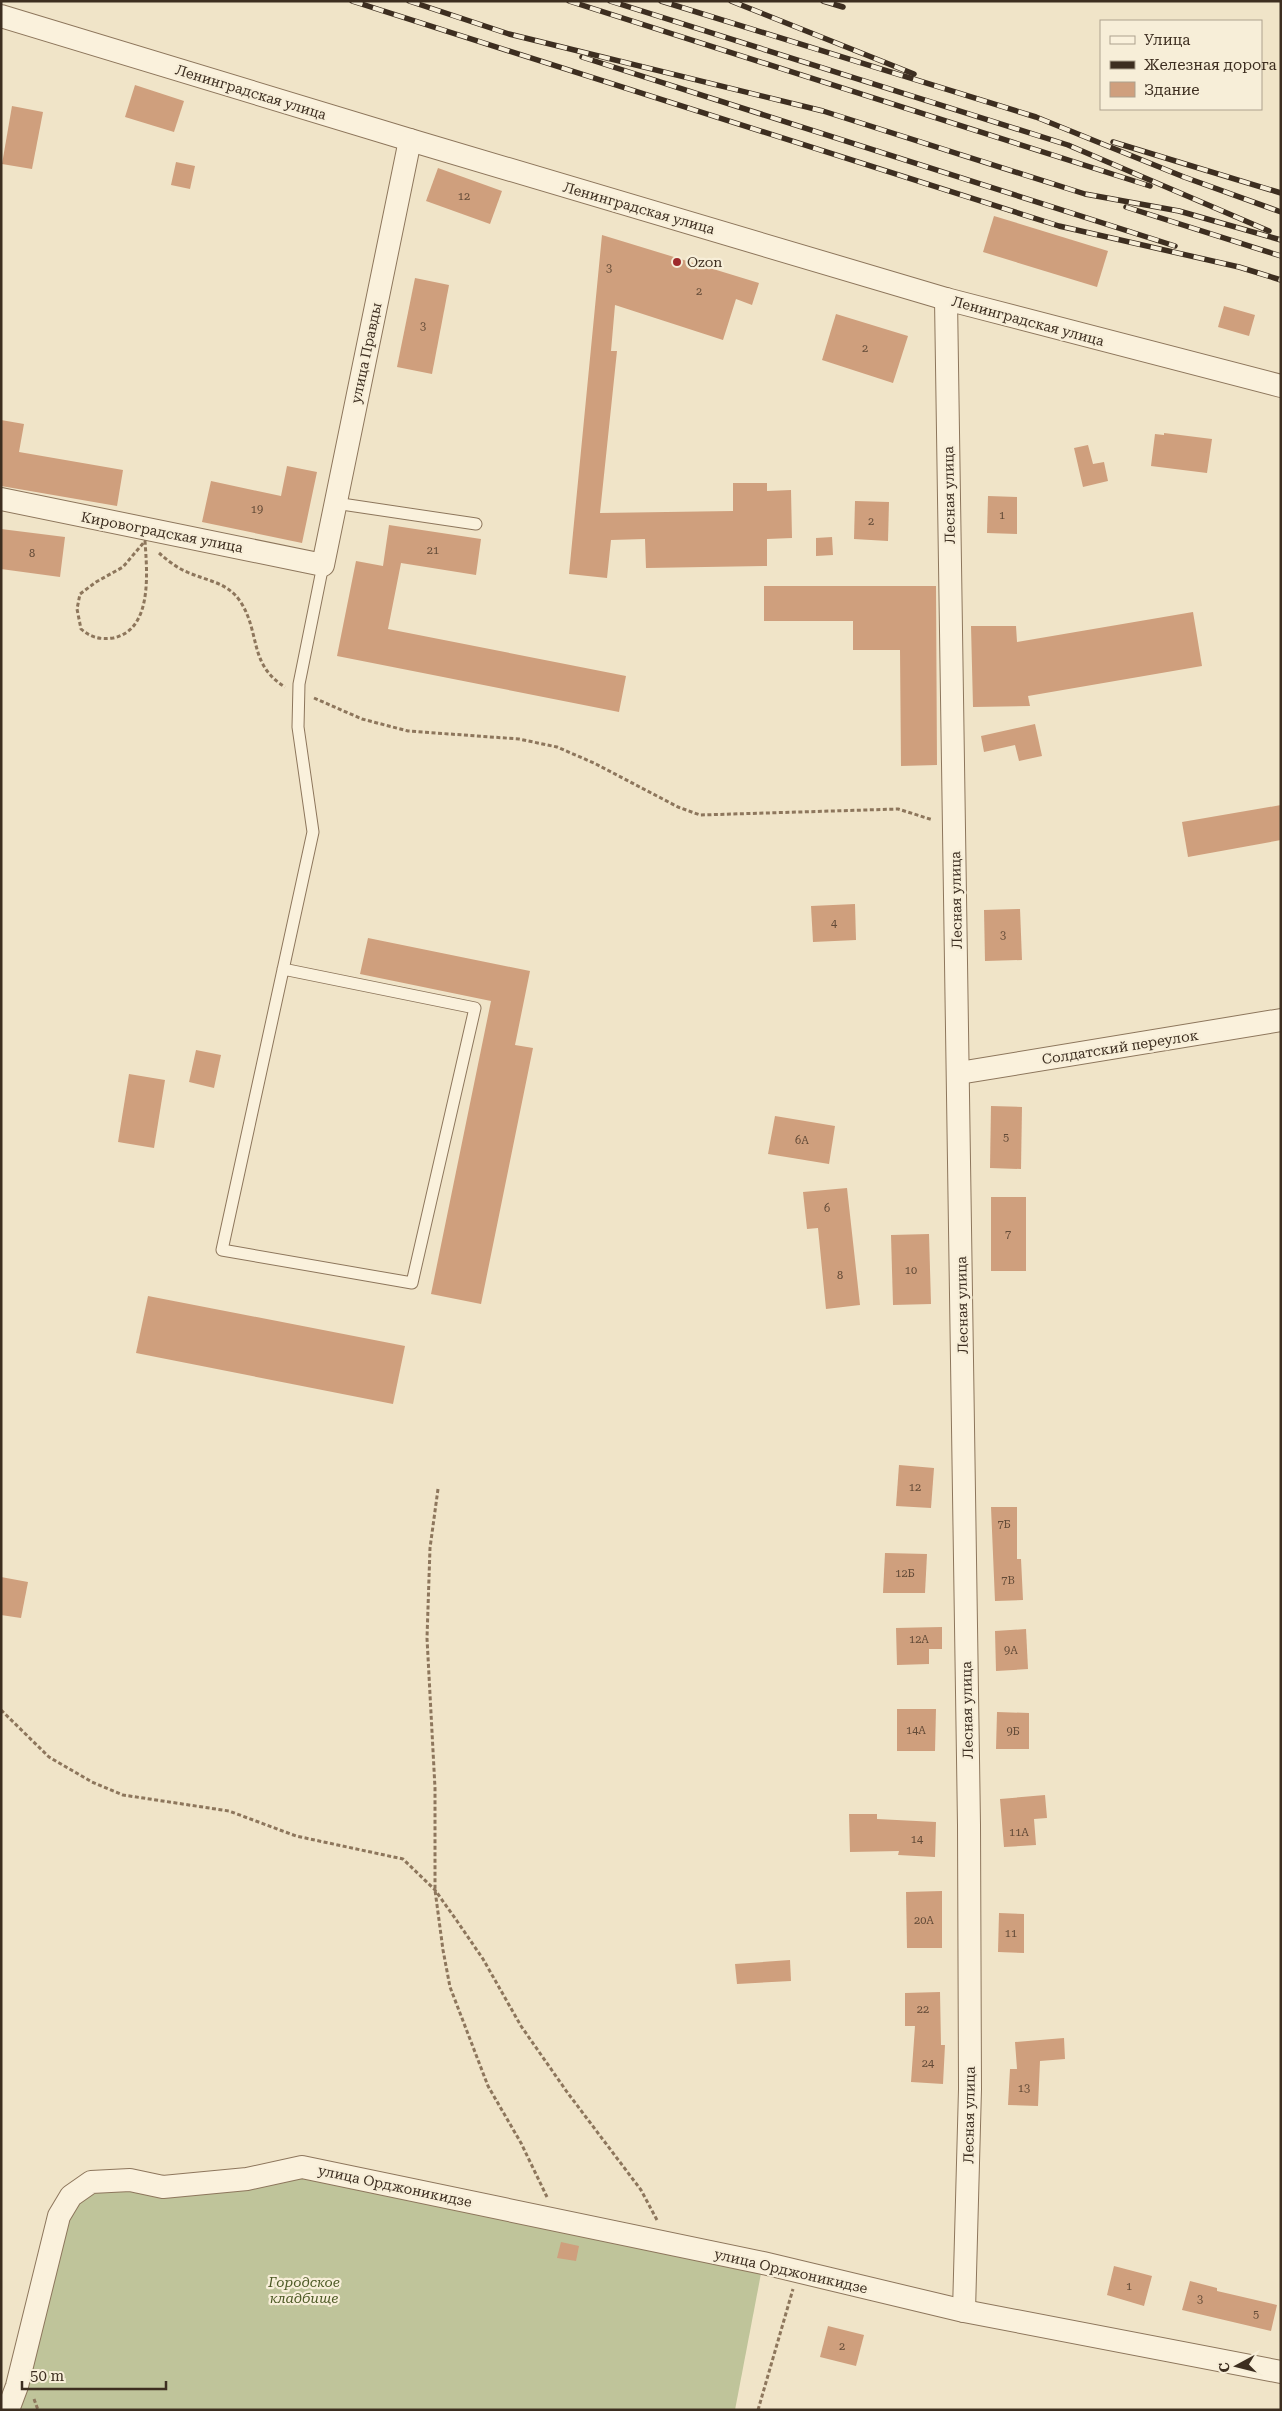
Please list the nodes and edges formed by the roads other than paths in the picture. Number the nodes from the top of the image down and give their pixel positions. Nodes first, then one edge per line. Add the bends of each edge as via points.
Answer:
1 (1, 16) edge
2 (410, 140) junction
3 (946, 299) junction
4 (1281, 386) edge
5 (1, 500) edge
6 (335, 502) junction
7 (476, 524) dead end
8 (322, 565) junction
9 (283, 969) junction
10 (1281, 1020) edge
11 (959, 1073) junction
12 (964, 2311) junction
13 (1281, 2372) edge
14 (8, 2410) edge

1 - 2 street, Ленинградская улица
2 - 3 street, Ленинградская улица
2 - 6 street, улица Правды
3 - 4 street, Ленинградская улица
3 - 11 street, Лесная улица
5 - 8 street, Кировоградская улица
6 - 7 lane
6 - 8 street, улица Правды
8 - 9 lane via 299,693 298,726 313,832
9 - 9 lane via 475,1008 412,1283 222,1250
10 - 11 street, Солдатский переулок
11 - 12 street, Лесная улица via 969,1825 970,2089
12 - 13 street, улица Орджоникидзе
12 - 14 street, улица Орджоникидзе via 798,2272 302,2166 247,2179 164,2187 130,2180 91,2182 71,2196 58,2216 17,2386

